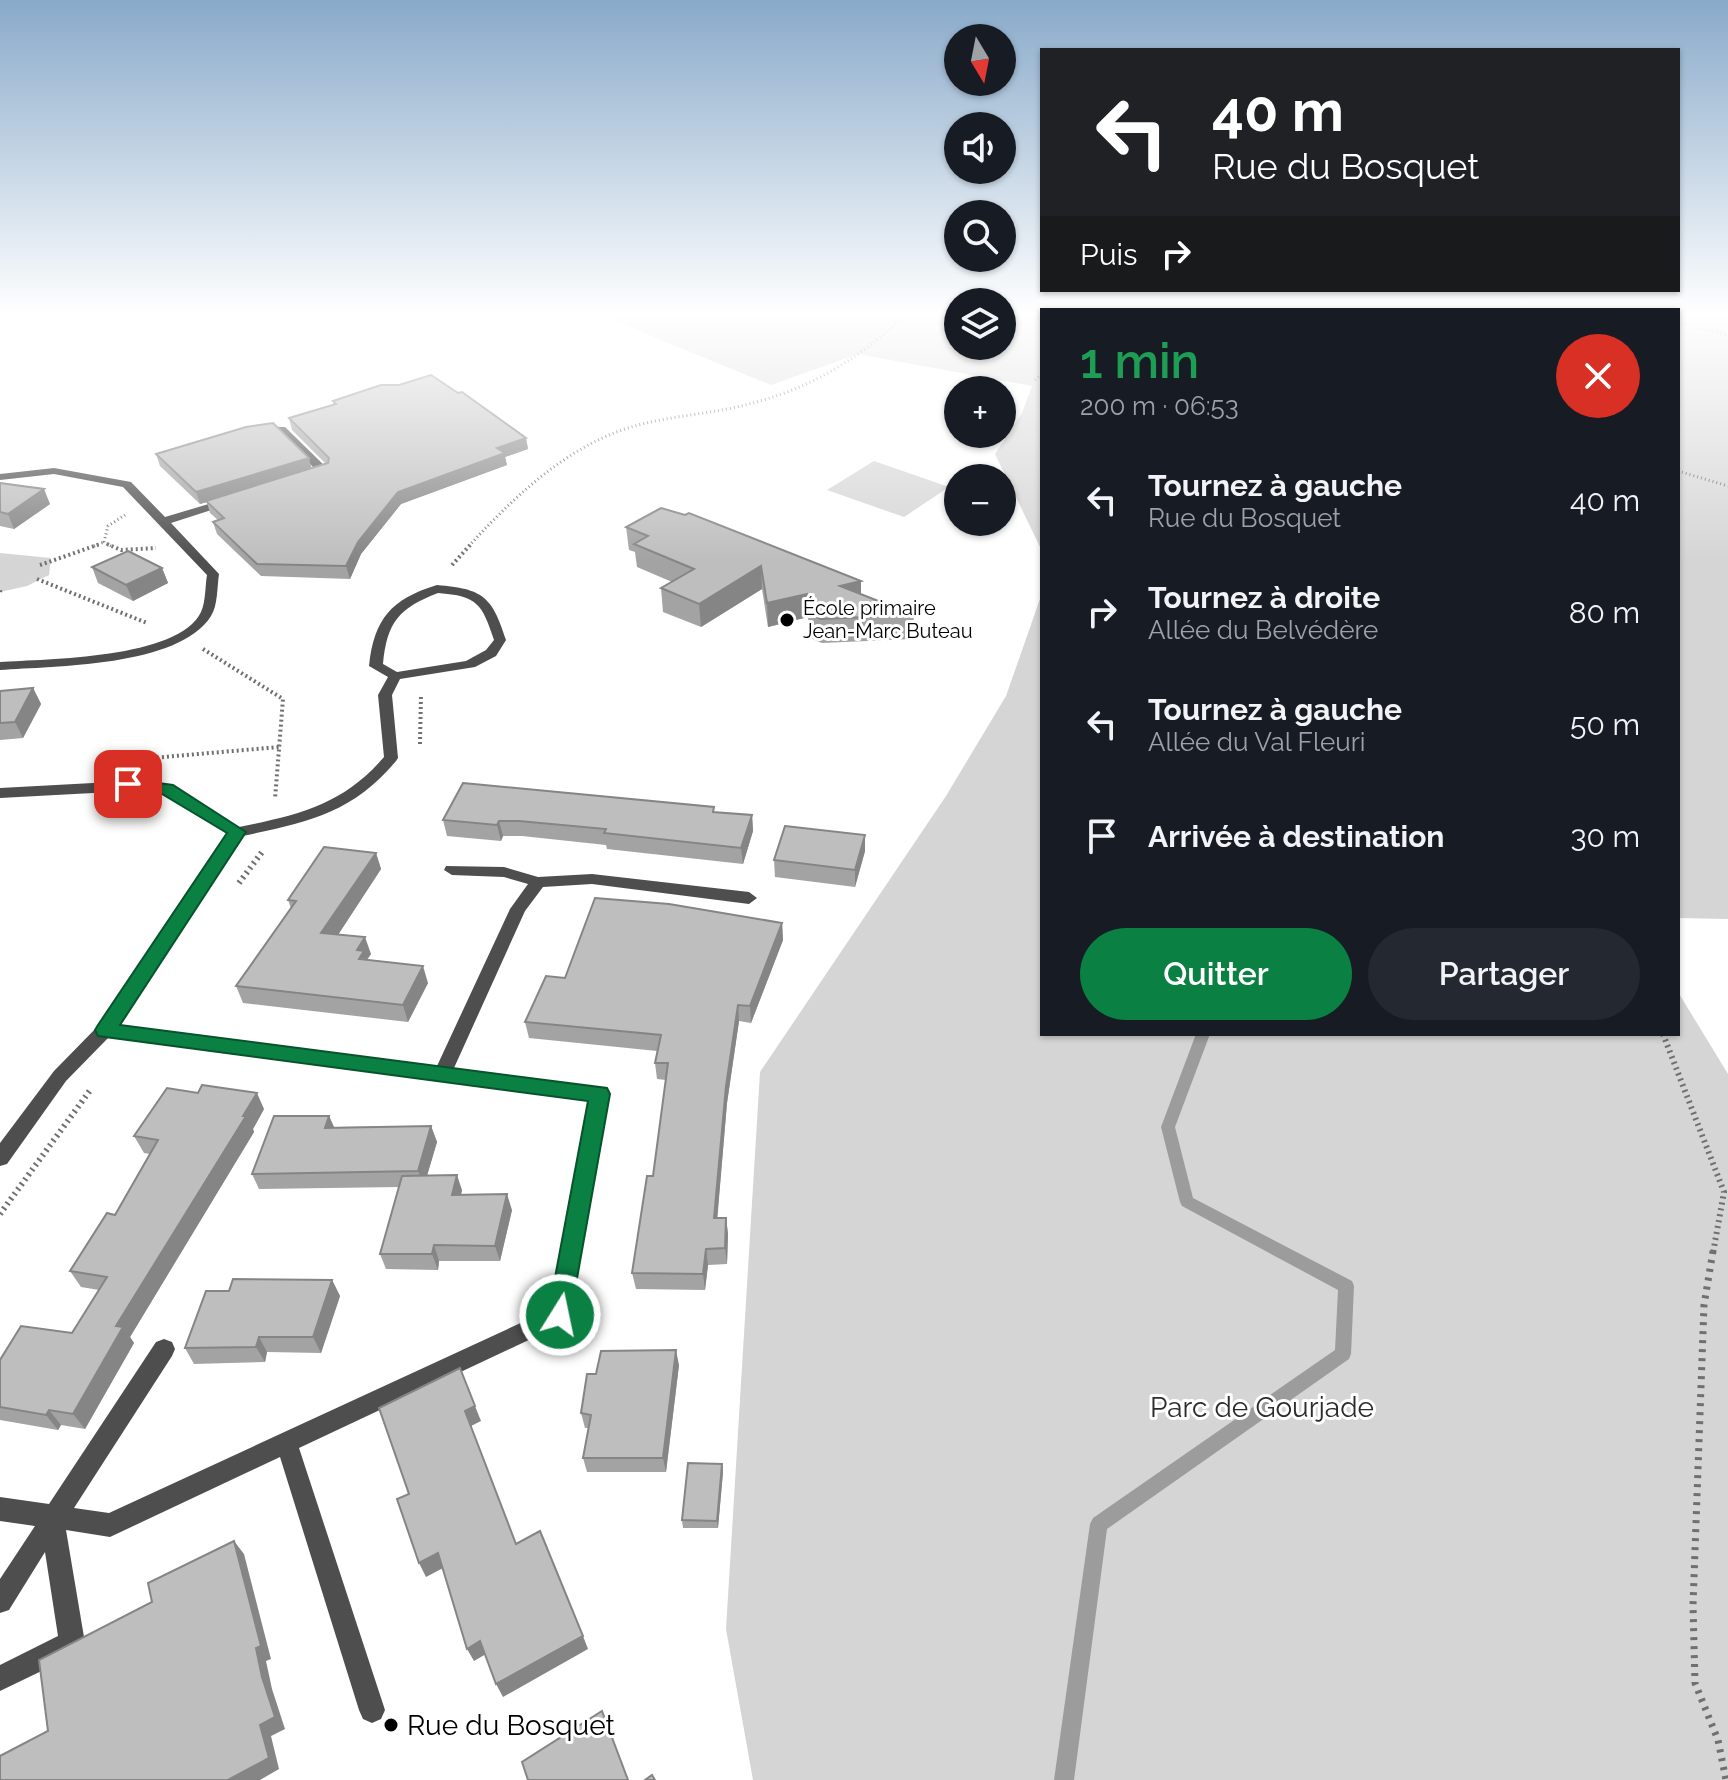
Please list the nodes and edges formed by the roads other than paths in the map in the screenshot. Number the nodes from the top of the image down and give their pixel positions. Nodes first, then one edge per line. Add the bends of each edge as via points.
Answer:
1 (281, 429) edge
2 (0, 477) edge
3 (296, 481) edge
4 (237, 499) edge
5 (163, 522) junction
6 (0, 666) edge
7 (395, 676) junction
8 (0, 793) edge
9 (237, 832) junction
10 (452, 870) dead end
11 (538, 882) junction
12 (749, 898) dead end
13 (105, 1030) junction
14 (442, 1075) junction
15 (0, 1158) edge
16 (164, 1349) dead end
17 (286, 1442) junction
18 (0, 1509) edge
19 (52, 1518) junction
20 (0, 1601) edge
21 (0, 1678) edge
22 (372, 1710) dead end

1 - 3 street via 325,472
2 - 5 street via 54,471 127,484
4 - 5 street
5 - 6 street via 213,574 205,616 183,636 143,652
7 - 7 street via 470,664 491,653 500,640 489,606 471,591 437,589 409,599 387,618 378,640 376,666
7 - 9 street via 385,695 391,758 374,780 348,801
8 - 9 street via 149,785 167,789
9 - 13 street
10 - 11 street via 504,872
11 - 12 street via 592,879
11 - 14 street via 518,909
13 - 14 street
13 - 15 street via 60,1076
14 - 17 street via 600,1094 560,1315
16 - 19 street
17 - 19 street via 110,1525
17 - 22 street
18 - 19 street
19 - 20 street
19 - 21 street via 72,1643

